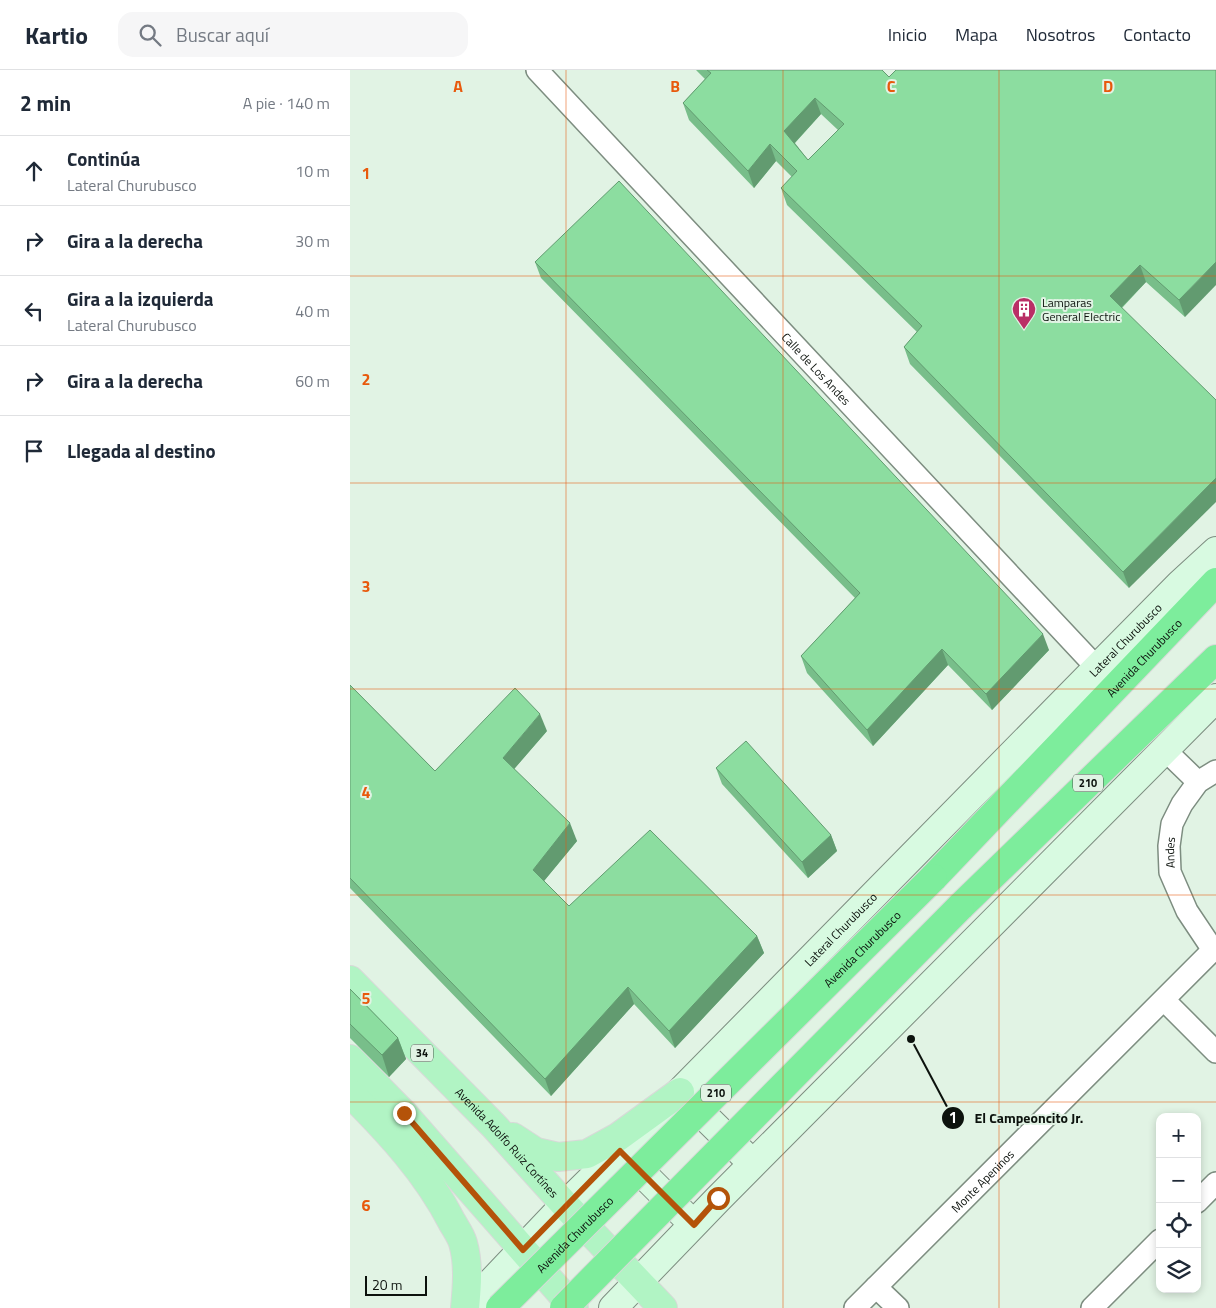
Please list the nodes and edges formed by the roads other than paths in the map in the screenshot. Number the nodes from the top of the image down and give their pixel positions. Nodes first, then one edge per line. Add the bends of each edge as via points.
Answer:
1 (537, 70) edge
2 (1216, 551) edge
3 (1216, 582) edge
4 (1216, 609) edge
5 (1216, 659) edge
6 (1139, 664) junction
7 (1097, 668) junction
8 (1216, 698) edge
9 (1165, 750) junction
10 (1216, 771) edge
11 (1198, 782) junction
12 (1215, 949) edge
13 (350, 980) edge
14 (1164, 1000) junction
15 (1216, 1052) edge
16 (350, 1059) edge
17 (680, 1092) junction
18 (350, 1094) edge
19 (494, 1126) junction
20 (620, 1151) junction
21 (753, 1164) junction
22 (1216, 1183) edge
23 (1201, 1198) edge
24 (566, 1206) junction
25 (694, 1225) junction
26 (1156, 1244) edge
27 (523, 1250) junction
28 (639, 1282) junction
29 (876, 1287) junction
30 (466, 1308) edge
31 (500, 1308) edge
32 (564, 1308) edge
33 (574, 1308) edge
34 (613, 1308) edge
35 (663, 1308) edge
36 (854, 1308) edge
37 (898, 1308) edge
38 (1092, 1308) edge

1 - 7 street, Calle de Los Andes
2 - 7 street, Lateral Churubusco
3 - 6 highway, Avenida Churubusco / 210
4 - 6 highway via 1176,647
5 - 32 highway, 210, bridge via 960,907
6 - 31 highway, Avenida Churubusco / 210, bridge via 933,878
7 - 17 street, Lateral Churubusco
8 - 9 street
9 - 11 street
9 - 21 street
10 - 11 street, Andes
11 - 12 street, Andes via 1172,824 1170,872 1187,911
12 - 14 street, Monte Apeninos
13 - 19 main road, Avenida Adolfo Ruiz Cortínes / 34
14 - 15 street
14 - 29 street, Monte Apeninos
16 - 27 main road via 404,1113
17 - 19 main road via 618,1137 587,1154 558,1157 536,1152
17 - 20 street, Lateral Churubusco
17 - 21 street
18 - 30 main road via 416,1165 443,1204 462,1243 467,1277
19 - 24 main road, Avenida Adolfo Ruiz Cortínes / 34
20 - 24 street, Lateral Churubusco
20 - 25 street
21 - 25 street
22 - 23 street
24 - 27 street, Lateral Churubusco
24 - 28 main road, Avenida Adolfo Ruiz Cortínes / 34
25 - 28 street
26 - 38 street
27 - 30 street, Lateral Churubusco
27 - 33 main road
28 - 34 street
28 - 35 main road, Avenida Adolfo Ruiz Cortínes / 34
29 - 36 street, Monte Apeninos
29 - 37 street

